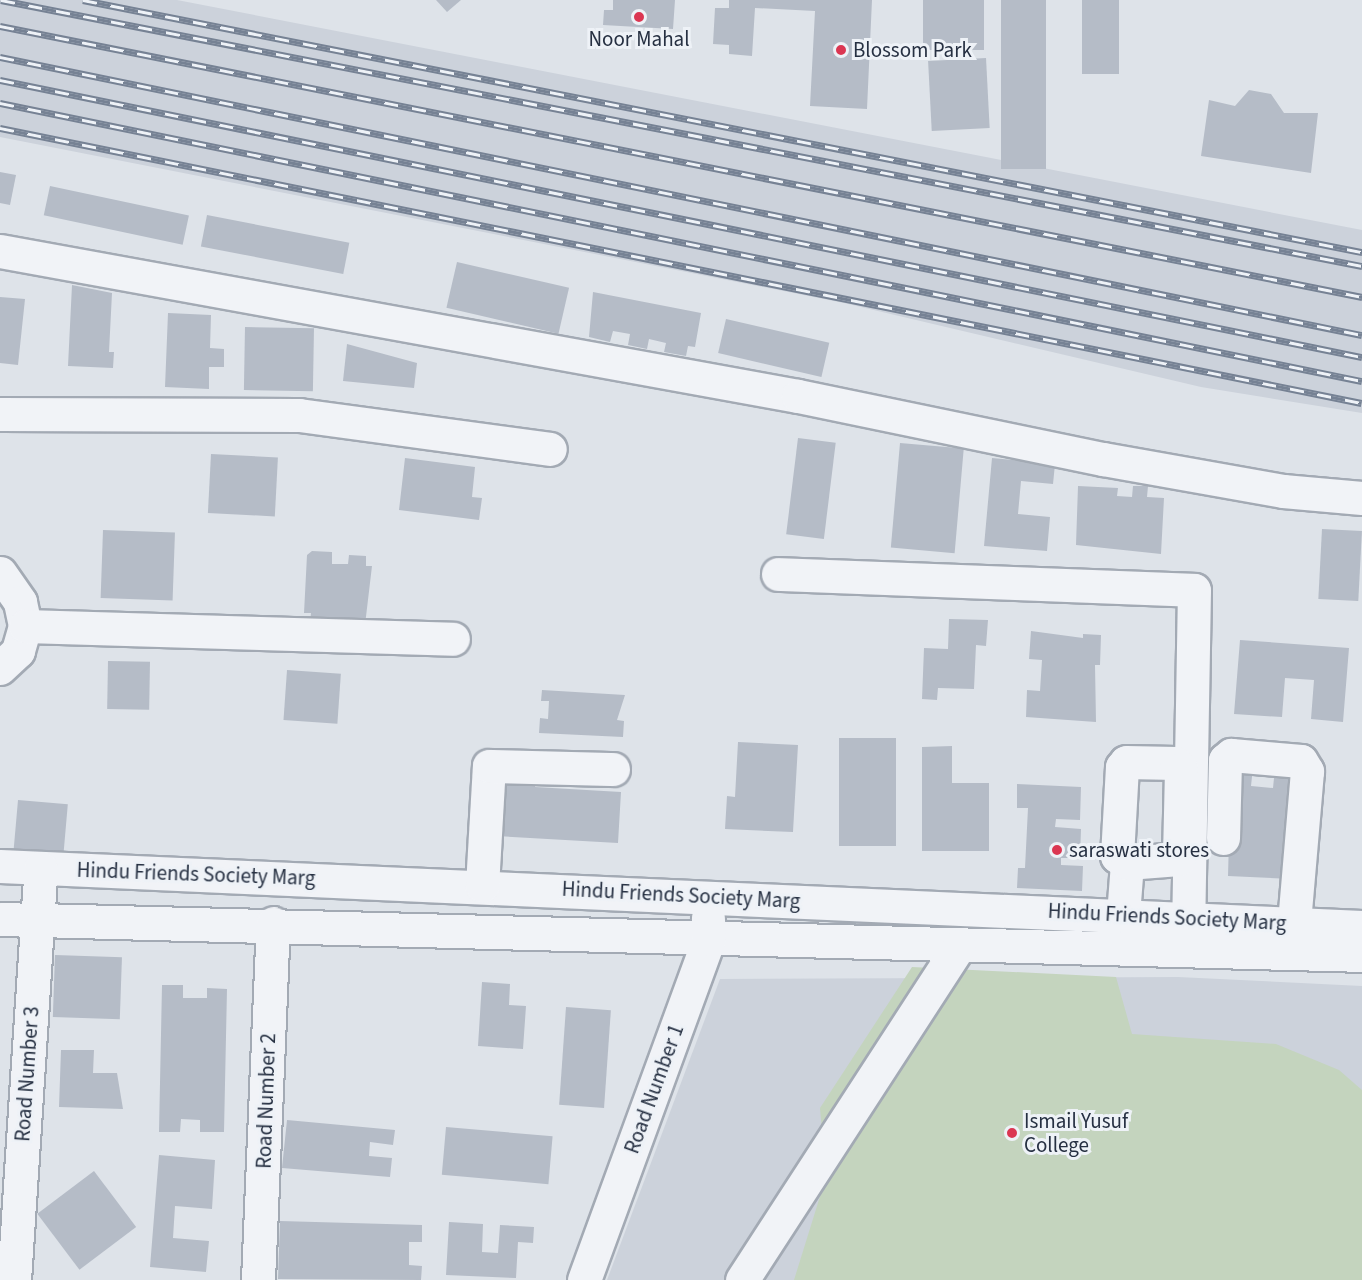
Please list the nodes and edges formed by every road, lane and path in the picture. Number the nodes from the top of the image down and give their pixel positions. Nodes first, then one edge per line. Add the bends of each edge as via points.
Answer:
1 (0, 251) edge
2 (0, 414) edge
3 (550, 449) dead end
4 (1362, 498) edge
5 (0, 573) edge
6 (778, 574) dead end
7 (24, 626) junction
8 (453, 639) dead end
9 (0, 668) edge
10 (1191, 767) junction
11 (1225, 768) junction
12 (614, 769) dead end
13 (1191, 824) junction
14 (1127, 863) dead end
15 (0, 866) edge
16 (41, 868) junction
17 (482, 886) junction
18 (707, 896) junction
19 (1123, 915) junction
20 (0, 919) edge
21 (37, 921) junction
22 (273, 923) junction
23 (1294, 923) junction
24 (1362, 927) edge
25 (1189, 934) junction
26 (709, 939) junction
27 (959, 946) junction
28 (1362, 955) edge
29 (14, 1280) edge
30 (258, 1280) edge
31 (584, 1280) edge
32 (742, 1280) edge

1 - 4 street via 786,394 1103,459 1283,491
2 - 3 street via 299,415
5 - 7 street via 20,602
6 - 10 street via 1194,590
7 - 8 street
7 - 9 street via 18,651
10 - 11 street
10 - 13 street
11 - 13 street via 1223,832
11 - 23 street via 1231,754 1301,761 1307,771
12 - 17 street via 489,766
13 - 25 street
14 - 19 street
15 - 16 street, Hindu Friends Society Marg
16 - 17 street, Hindu Friends Society Marg
16 - 21 street, Road Number 3
17 - 18 street, Hindu Friends Society Marg
18 - 19 street, Hindu Friends Society Marg
18 - 26 street, Road Number 1
19 - 25 street, Hindu Friends Society Marg
20 - 21 street, Hindu Friends Society Marg
21 - 22 street, Hindu Friends Society Marg
21 - 29 street, Road Number 3
22 - 26 street, Hindu Friends Society Marg
22 - 30 street, Road Number 2
23 - 24 street, Hindu Friends Society Marg
23 - 25 street, Hindu Friends Society Marg
25 - 27 street, Hindu Friends Society Marg
25 - 28 street, Hindu Friends Society Marg
26 - 27 street, Hindu Friends Society Marg
26 - 31 street, Road Number 1
27 - 32 street

